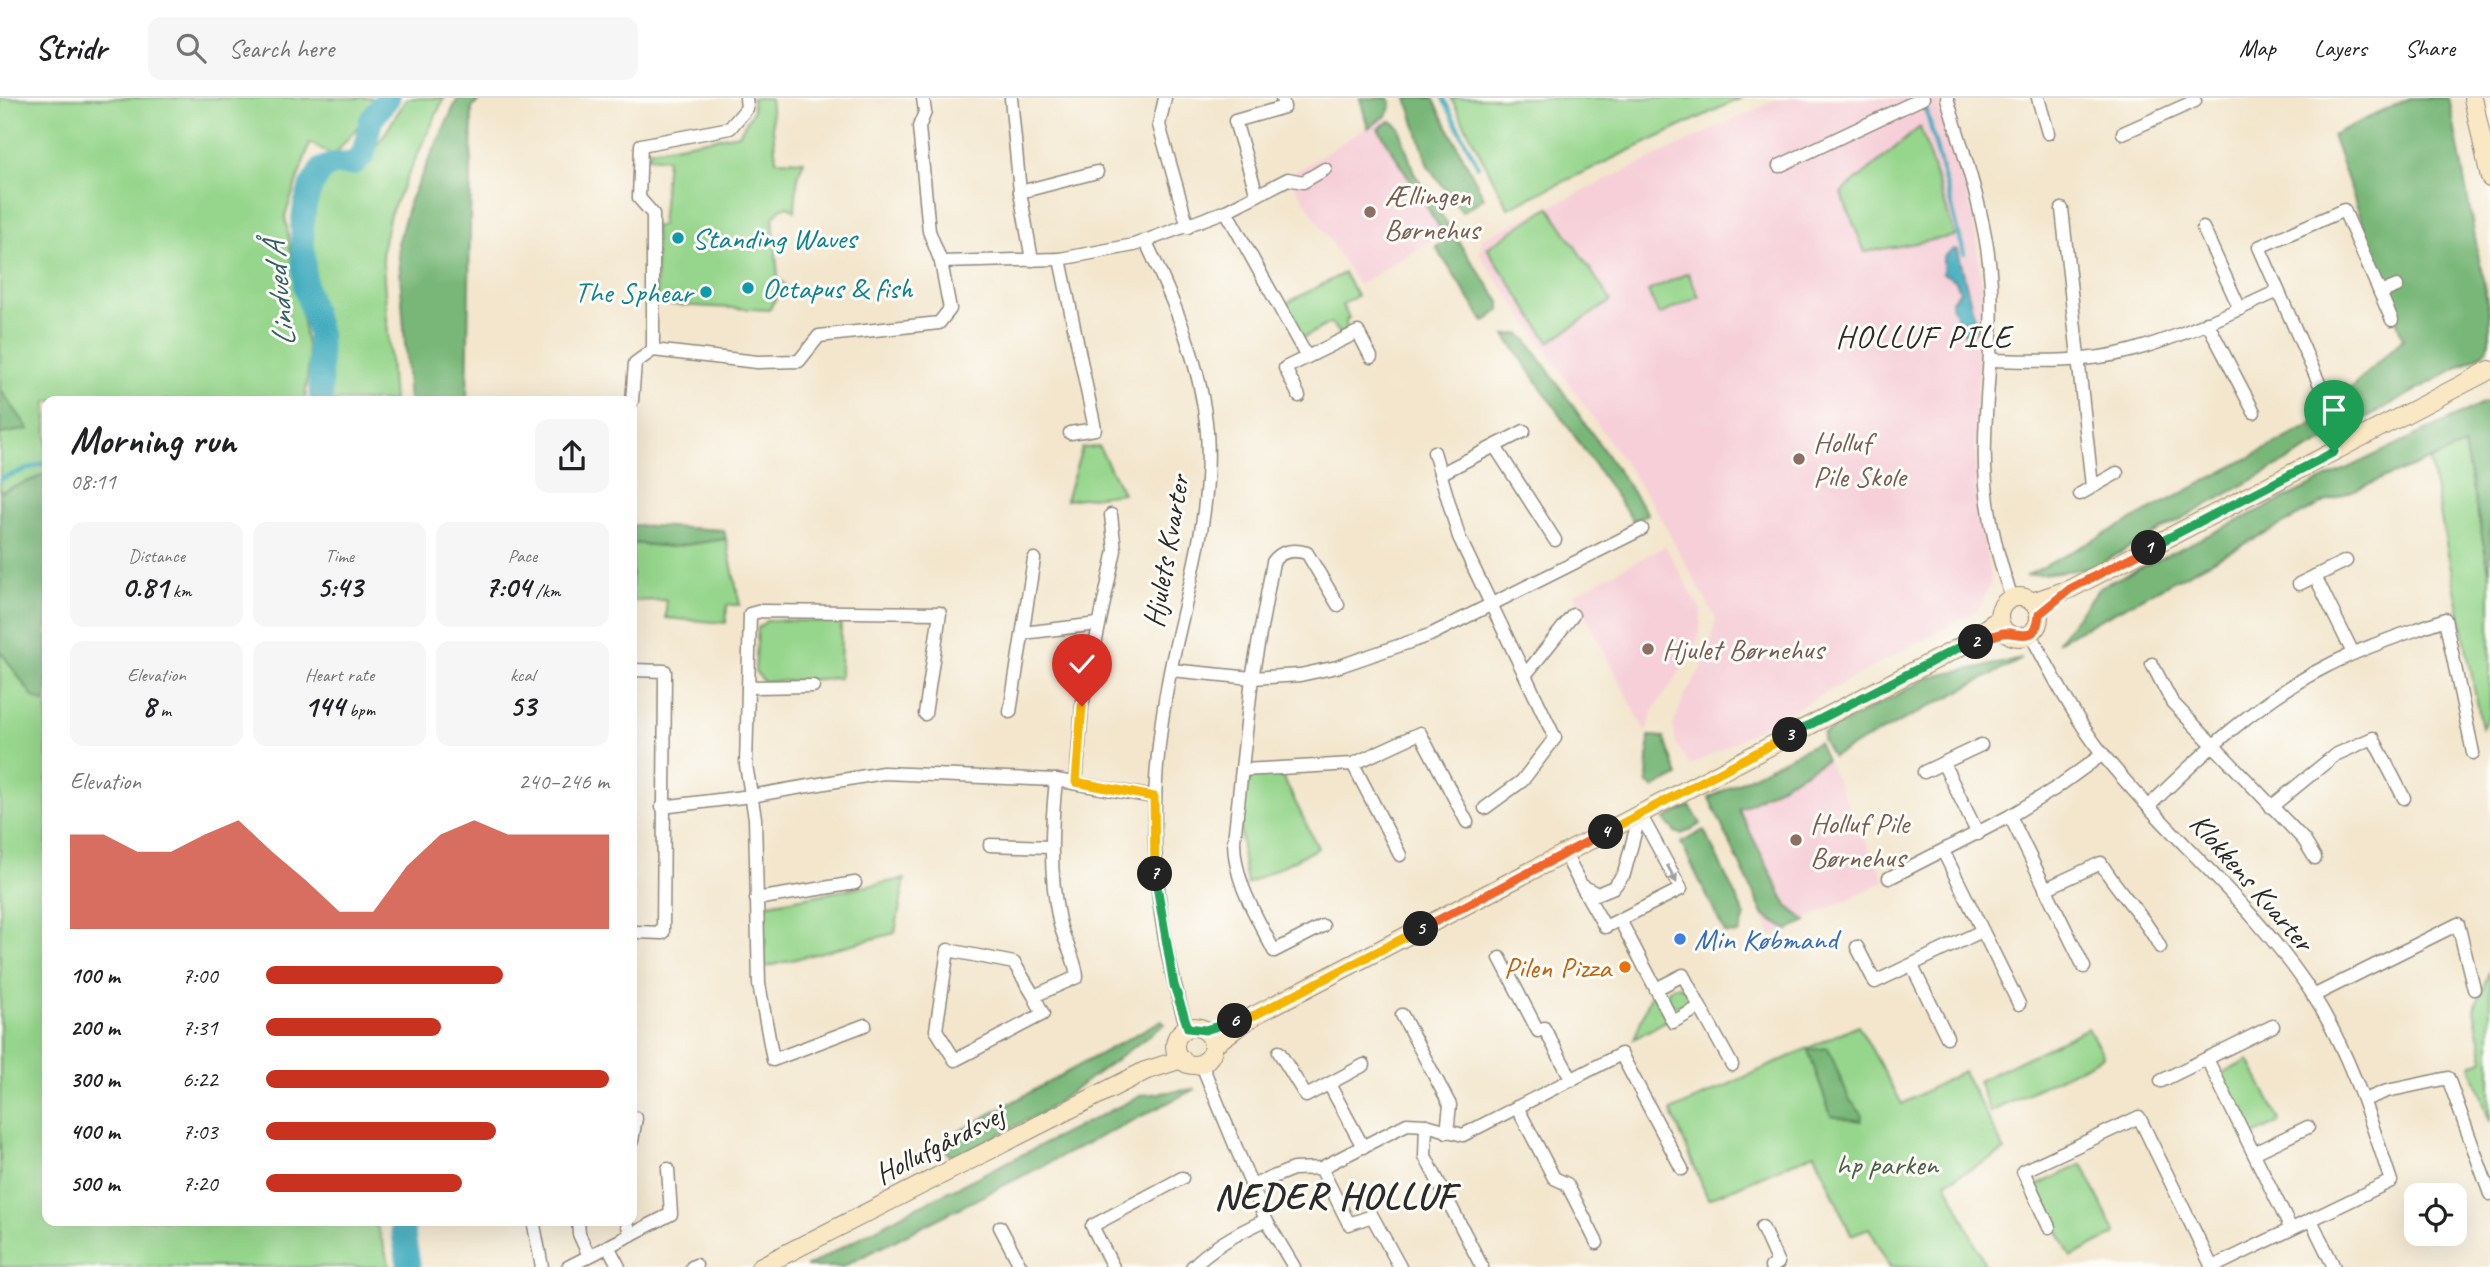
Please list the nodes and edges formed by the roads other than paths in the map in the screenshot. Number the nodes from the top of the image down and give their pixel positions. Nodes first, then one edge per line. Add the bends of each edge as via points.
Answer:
1 (746, 98) edge
2 (923, 98) edge
3 (1011, 98) edge
4 (1165, 98) edge
5 (1282, 98) edge
6 (1923, 98) edge
7 (1947, 98) edge
8 (2038, 98) edge
9 (2193, 98) edge
10 (2473, 98) edge
11 (2048, 133) dead end
12 (2123, 133) dead end
13 (1779, 166) dead end
14 (1325, 169) dead end
15 (1097, 172) dead end
16 (2490, 178) edge
17 (1020, 192) junction
18 (1257, 195) junction
19 (2062, 209) dead end
20 (1226, 211) junction
21 (1188, 227) junction
22 (2203, 228) dead end
23 (1146, 242) junction
24 (1060, 259) junction
25 (1032, 260) junction
26 (941, 262) junction
27 (2397, 286) dead end
28 (2278, 290) junction
29 (2380, 293) junction
30 (2240, 309) junction
31 (2392, 320) dead end
32 (2207, 323) junction
33 (653, 350) junction
34 (1307, 356) junction
35 (1371, 357) dead end
36 (2077, 359) junction
37 (1991, 360) junction
38 (2490, 370) edge
39 (2319, 383) dead end
40 (632, 396) edge
41 (1299, 397) dead end
42 (2254, 412) dead end
43 (1524, 431) dead end
44 (1070, 433) dead end
45 (1496, 447) junction
46 (1434, 452) dead end
47 (2118, 473) dead end
48 (1440, 474) junction
49 (2092, 486) junction
50 (2080, 494) dead end
51 (1111, 515) dead end
52 (1642, 529) dead end
53 (1555, 540) dead end
54 (1034, 559) dead end
55 (2346, 561) dead end
56 (2315, 576) junction
57 (2299, 584) dead end
58 (2012, 597) junction
59 (1492, 603) junction
60 (1338, 605) dead end
61 (2036, 608) junction
62 (1573, 615) dead end
63 (1098, 624) junction
64 (2003, 626) junction
65 (1023, 633) junction
66 (2030, 633) junction
67 (2353, 653) junction
68 (2152, 664) dead end
69 (637, 670) edge
70 (1171, 670) junction
71 (1526, 674) junction
72 (1252, 678) junction
73 (813, 686) dead end
74 (748, 687) junction
75 (1010, 712) dead end
76 (925, 714) dead end
77 (1981, 745) dead end
78 (2212, 745) junction
79 (2473, 753) dead end
80 (2103, 754) junction
81 (1943, 763) junction
82 (1353, 764) junction
83 (1242, 770) junction
84 (1924, 772) dead end
85 (1056, 780) junction
86 (1076, 782) junction
87 (751, 796) junction
88 (1154, 797) junction
89 (2404, 798) dead end
90 (2149, 806) junction
91 (662, 807) junction
92 (2271, 807) junction
93 (1485, 808) dead end
94 (1640, 814) junction
95 (2010, 816) junction
96 (1466, 822) dead end
97 (1978, 834) junction
98 (990, 845) dead end
99 (1049, 847) junction
100 (1943, 851) junction
101 (1565, 854) junction
102 (1400, 855) dead end
103 (2315, 858) dead end
104 (1889, 878) dead end
105 (855, 883) dead end
106 (1581, 885) junction
107 (2045, 888) junction
108 (756, 899) junction
109 (1620, 920) junction
110 (1322, 926) dead end
111 (1982, 931) junction
112 (637, 932) edge
113 (1857, 947) dead end
114 (2160, 947) dead end
115 (1500, 958) dead end
116 (1912, 966) junction
117 (2084, 967) dead end
118 (1656, 989) junction
119 (2474, 989) dead end
120 (1034, 996) junction
121 (2313, 996) junction
122 (2019, 1004) dead end
123 (1700, 1007) junction
124 (1402, 1015) dead end
125 (865, 1025) dead end
126 (2273, 1026) dead end
127 (1202, 1035) junction
128 (1947, 1037) dead end
129 (1279, 1052) dead end
130 (1179, 1053) junction
131 (2207, 1059) junction
132 (1201, 1063) junction
133 (1364, 1065) dead end
134 (1732, 1065) dead end
135 (1572, 1080) junction
136 (2161, 1081) dead end
137 (1329, 1084) junction
138 (2364, 1100) junction
139 (1517, 1107) junction
140 (1426, 1125) junction
141 (2308, 1127) dead end
142 (1447, 1132) junction
143 (1363, 1147) junction
144 (2254, 1153) junction
145 (1321, 1168) junction
146 (668, 1169) dead end
147 (1682, 1169) dead end
148 (1182, 1178) dead end
149 (1251, 1186) junction
150 (2490, 1194) edge
151 (1266, 1220) junction
152 (2311, 1220) junction
153 (534, 1226) edge
154 (578, 1226) edge
155 (628, 1226) edge
156 (1000, 1227) dead end
157 (1762, 1227) dead end
158 (2049, 1227) dead end
159 (2291, 1229) junction
160 (631, 1235) junction
161 (1597, 1243) dead end
162 (608, 1246) junction
163 (589, 1256) junction
164 (2230, 1264) edge
165 (542, 1267) edge
166 (568, 1267) edge
167 (619, 1267) edge
168 (760, 1267) edge
169 (1021, 1267) edge
170 (1113, 1267) edge
171 (1192, 1267) edge
172 (1294, 1267) edge
173 (1400, 1267) edge
174 (1482, 1267) edge
175 (1771, 1267) edge
176 (2213, 1267) edge
177 (2334, 1267) edge

1 - 33 street via 747,108 730,128 641,145 639,198 653,214
2 - 26 street via 925,112 919,127 929,231
3 - 17 street
4 - 21 street via 1159,125
5 - 18 street via 1284,107 1235,121
6 - 13 street
7 - 37 street via 1986,239
8 - 11 street
9 - 12 street
10 - 16 street
14 - 18 street via 1303,182 1288,179
15 - 17 street
17 - 25 street
18 - 20 street
19 - 36 street
20 - 21 street
20 - 34 street
21 - 23 street
22 - 30 street
23 - 24 street
23 - 70 street, Hjulets Kvarter via 1189,340 1207,434 1205,513
24 - 25 street
24 - 44 street via 1095,429
25 - 26 street
26 - 33 street via 950,309 939,323 819,336 799,360 757,362
27 - 29 street
28 - 29 street via 2259,247 2344,211
28 - 30 street
28 - 39 street
29 - 31 street
30 - 32 street
32 - 36 street via 2127,352
32 - 42 street
33 - 40 street via 635,363
34 - 35 street via 1358,332
34 - 41 street via 1284,368
36 - 37 street
36 - 49 street
37 - 58 street via 1987,480 1995,538
38 - 61 street
43 - 45 street
45 - 48 street
45 - 53 street
46 - 48 street
47 - 49 street
48 - 59 street via 1459,537
49 - 50 street
51 - 63 street, Hjulets Kvarter via 1115,550
52 - 59 street, Hjulets Kvarter
54 - 65 street
55 - 56 street
56 - 57 street
56 - 67 street
58 - 61 street via 2023,597
58 - 64 street via 2002,606
59 - 71 street
59 - 72 street, Hjulets Kvarter via 1430,635 1360,660 1300,675
60 - 72 street via 1307,553 1285,551 1278,555
61 - 66 street via 2037,625
62 - 71 street
63 - 65 street, Hjulets Kvarter
63 - 86 street, Hjulets Kvarter via 1082,706
64 - 66 street via 2018,637
64 - 94 street
65 - 75 street
66 - 80 street, Klokkens Kvarter
67 - 78 street, Klokkens Kvarter via 2282,692
67 - 79 street, Klokkens Kvarter via 2445,619
68 - 78 street, Klokkens Kvarter via 2172,702
69 - 91 street via 665,671
70 - 72 street, Hjulets Kvarter
70 - 88 street, Hjulets Kvarter via 1159,732
71 - 93 street via 1555,738 1522,781
72 - 83 street
73 - 74 street
74 - 76 street via 750,614 940,613
74 - 87 street via 746,765
77 - 81 street
78 - 90 street, Klokkens Kvarter
78 - 92 street, Klokkens Kvarter
80 - 90 street, Klokkens Kvarter
80 - 95 street
81 - 84 street
81 - 97 street
82 - 83 street
82 - 96 street via 1420,733
82 - 102 street
83 - 110 street via 1234,861 1239,881 1274,951
85 - 86 street
85 - 87 street via 883,774
85 - 99 street
86 - 88 street
87 - 91 street
87 - 108 street
88 - 127 street, Hjulets Kvarter via 1154,861 1161,921 1174,985
89 - 92 street via 2373,738 2335,755
90 - 121 street, Klokkens Kvarter via 2232,891
91 - 112 street via 663,933
92 - 103 street, Klokkens Kvarter via 2304,839
94 - 101 street
94 - 106 street via 1623,874 1614,887 1597,894
94 -> 109 street via 1681,890
95 - 97 street
95 - 107 street
97 - 100 street
98 - 99 street
99 - 120 street via 1063,940 1077,977
100 - 104 street
100 - 111 street
101 - 106 street
101 - 127 street via 1255,1015
105 - 108 street
106 - 109 street via 1605,928
107 - 114 street via 2101,863
107 - 117 street
108 - 125 street via 759,984 773,1060
109 - 118 street
111 - 116 street
111 - 122 street
113 - 116 street via 1875,982
115 - 135 street via 1538,1031 1544,1028
116 - 128 street
118 - 123 street via 1683,975
118 - 123 street via 1673,1022
119 - 121 street, Klokkens Kvarter via 2458,924
120 - 120 street via 1043,1014 955,1060 936,1030 948,950 1014,962
121 - 138 street, Klokkens Kvarter
123 - 134 street
124 - 142 street via 1450,1105
126 - 131 street
127 - 130 street, Hollufgårdsvej via 1178,1035
127 - 132 street via 1210,1056
129 - 137 street via 1306,1096
130 - 132 street via 1191,1064
130 - 168 street, Hollufgårdsvej
131 - 136 street
131 - 144 street
132 - 149 street
133 - 137 street
135 - 139 street
135 - 147 street via 1621,1054
137 - 143 street
138 - 150 street via 2448,1078
138 - 152 street, Klokkens Kvarter via 2391,1181
139 - 142 street via 1463,1135
139 - 161 street via 1554,1178 1567,1184
140 - 142 street
140 - 143 street via 1407,1124
140 - 174 street via 1425,1156
141 - 144 street
143 - 145 street
144 - 159 street
145 - 149 street via 1293,1169
145 - 173 street via 1349,1224 1372,1216
146 - 160 street via 671,1214
148 - 170 street via 1091,1226
149 - 151 street
151 - 171 street via 1240,1231
151 - 172 street
152 - 159 street, Klokkens Kvarter
152 - 177 street
153 - 165 street
154 - 163 street
155 - 160 street
156 - 169 street
157 - 175 street via 1779,1263
158 - 176 street, Klokkens Kvarter via 2022,1171 2139,1117
159 - 164 street, Klokkens Kvarter
160 - 162 street
162 - 163 street
162 - 167 street
163 - 166 street
164 - 176 street, Klokkens Kvarter

